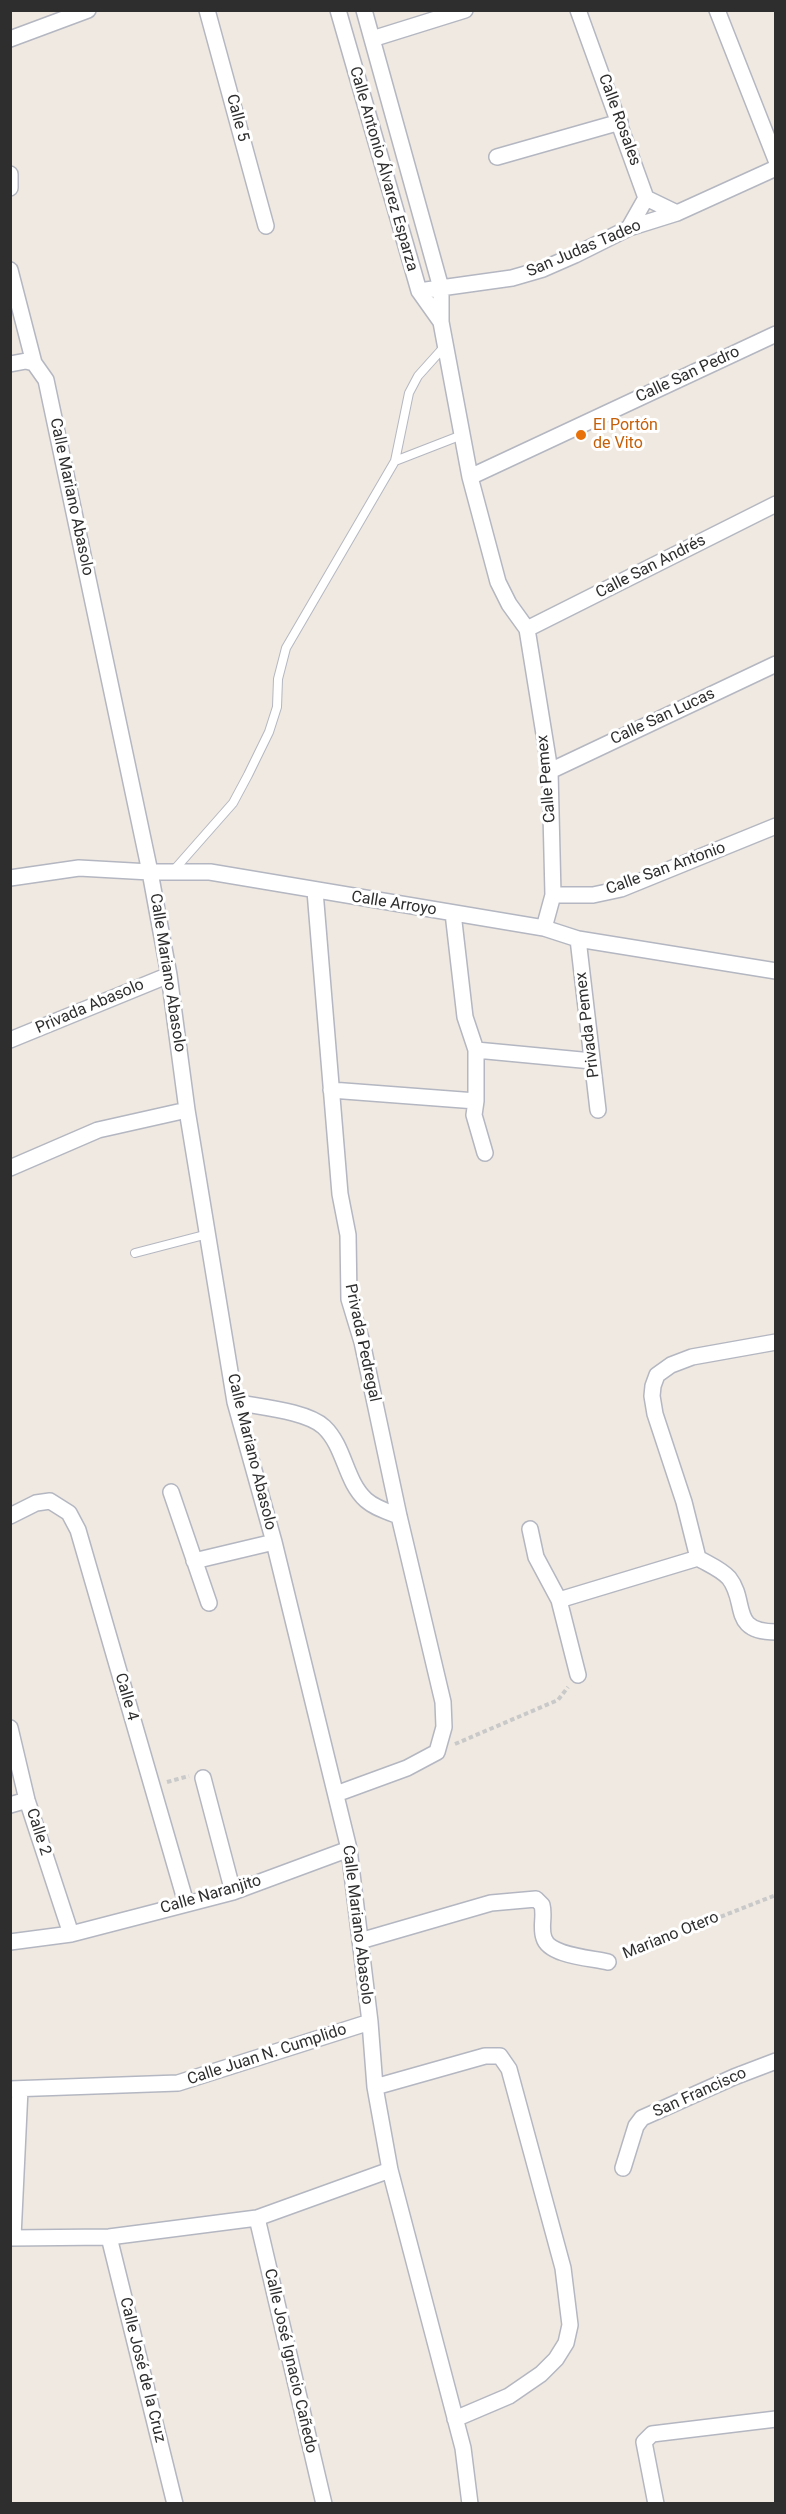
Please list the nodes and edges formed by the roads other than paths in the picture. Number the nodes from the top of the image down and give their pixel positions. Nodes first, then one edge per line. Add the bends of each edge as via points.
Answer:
1 (207, 10) edge
2 (338, 10) edge
3 (364, 10) edge
4 (465, 10) edge
5 (578, 10) edge
6 (717, 10) edge
7 (80, 12) edge
8 (10, 39) edge
9 (372, 39) junction
10 (620, 122) junction
11 (772, 140) edge
12 (497, 158) dead end
13 (776, 160) edge
14 (776, 168) edge
15 (10, 174) edge
16 (10, 188) edge
17 (646, 198) junction
18 (677, 213) junction
19 (266, 226) dead end
20 (629, 228) junction
21 (10, 270) edge
22 (441, 288) junction
23 (418, 291) junction
24 (441, 322) junction
25 (776, 334) edge
26 (445, 346) junction
27 (34, 363) junction
28 (10, 364) edge
29 (462, 435) junction
30 (395, 460) junction
31 (470, 477) junction
32 (776, 504) edge
33 (527, 629) junction
34 (776, 664) edge
35 (550, 771) junction
36 (776, 826) edge
37 (150, 872) junction
38 (172, 872) junction
39 (10, 878) edge
40 (315, 891) junction
41 (553, 896) junction
42 (453, 913) junction
43 (544, 928) junction
44 (578, 939) junction
45 (776, 971) edge
46 (169, 975) junction
47 (10, 1040) edge
48 (476, 1050) junction
49 (592, 1061) junction
50 (331, 1090) junction
51 (476, 1101) junction
52 (187, 1110) junction
53 (598, 1110) dead end
54 (485, 1153) dead end
55 (10, 1168) edge
56 (209, 1234) junction
57 (135, 1253) dead end
58 (776, 1342) edge
59 (235, 1402) junction
60 (171, 1492) dead end
61 (10, 1516) edge
62 (399, 1516) junction
63 (530, 1529) dead end
64 (274, 1542) junction
65 (698, 1558) junction
66 (194, 1561) junction
67 (559, 1600) junction
68 (209, 1604) dead end
69 (776, 1632) edge
70 (578, 1675) road end
71 (10, 1728) edge
72 (203, 1778) road end
73 (336, 1794) junction
74 (27, 1800) junction
75 (10, 1806) edge
76 (349, 1849) junction
77 (233, 1892) junction
78 (186, 1904) junction
79 (71, 1934) junction
80 (360, 1941) junction
81 (10, 1942) edge
82 (608, 1962) road end
83 (370, 2022) junction
84 (776, 2061) edge
85 (375, 2087) junction
86 (15, 2089) edge
87 (623, 2168) dead end
88 (390, 2170) junction
89 (257, 2218) junction
90 (109, 2237) junction
91 (12, 2238) edge
92 (455, 2419) junction
93 (776, 2419) edge
94 (175, 2504) edge
95 (324, 2504) edge
96 (470, 2504) edge
97 (657, 2504) edge

1 - 19 street, Calle 5
2 - 23 street, Calle Antonio Álvarez Esparza
3 - 9 street, Calle Antonio Álvarez Esparza
4 - 9 street
5 - 10 street, Calle Rosales
6 - 11 street
7 - 8 street
9 - 22 street, Calle Antonio Álvarez Esparza
10 - 12 street
10 - 17 street, Calle Rosales
11 - 13 street
14 - 18 street, San Judas Tadeo
15 - 16 street
17 - 18 street
17 - 20 street
18 - 20 street, San Judas Tadeo
20 - 22 street, San Judas Tadeo via 543,269 512,278
21 - 27 street, Calle Mariano Abasolo
22 - 23 street, San Judas Tadeo
22 - 24 street, Calle Antonio Álvarez Esparza
23 - 24 street, Calle Antonio Álvarez Esparza
24 - 26 street, Calle Antonio Álvarez Esparza
25 - 31 street, Calle San Pedro
26 - 29 street, Calle Antonio Álvarez Esparza
26 - 30 lane via 418,376 409,393
27 - 28 street
27 - 37 street, Calle Mariano Abasolo via 46,380
29 - 30 lane
29 - 31 street, Calle Antonio Álvarez Esparza
30 - 38 lane via 285,648 277,707 243,785 233,803
31 - 33 street, Calle Antonio Álvarez Esparza via 498,582
32 - 33 street, Calle San Andrés
33 - 35 street, Calle Pemex
34 - 35 street, Calle San Lucas
35 - 41 street, Calle Pemex
36 - 41 street, Calle San Antonio via 621,888 593,895
37 - 38 street, Calle Arroyo
37 - 39 street, Calle Arroyo via 79,868
37 - 46 street, Calle Mariano Abasolo
38 - 40 street, Calle Arroyo via 210,872
40 - 42 street, Calle Arroyo
40 - 50 street, Privada Pedregal
41 - 43 street, Calle Pemex
42 - 43 street, Calle Arroyo
42 - 48 street via 465,1017
43 - 44 street, Calle Arroyo
44 - 45 street, Calle Arroyo
44 - 49 street, Privada Pemex
46 - 47 street, Privada Abasolo
46 - 52 street, Calle Mariano Abasolo
48 - 49 street
48 - 51 street
49 - 53 street, Privada Pemex
50 - 51 street
50 - 62 street, Privada Pedregal via 340,1194 348,1235 349,1299 362,1342
51 - 54 street via 474,1115
52 - 55 street via 98,1130
52 - 56 street, Calle Mariano Abasolo
56 - 57 lane
56 - 59 street, Calle Mariano Abasolo
58 - 65 street via 692,1357 657,1375 653,1386 655,1414
59 - 62 street via 312,1418 325,1428 345,1459 356,1489 373,1504
59 - 64 street, Calle Mariano Abasolo
60 - 66 street
61 - 78 street, Calle 4 via 36,1503 50,1501 69,1513 78,1530
62 - 73 street, Privada Pedregal via 443,1702 444,1727 437,1752 407,1768
63 - 67 street via 536,1557
64 - 66 street
64 - 73 street, Calle Mariano Abasolo
65 - 67 street
65 - 69 street via 730,1579 741,1617 751,1627
66 - 68 street
67 - 70 street
71 - 74 street, Calle 2
72 - 77 street
73 - 76 street, Calle Mariano Abasolo
74 - 75 street
74 - 79 street, Calle 2
76 - 77 street, Calle Naranjito
76 - 80 street, Calle Mariano Abasolo
77 - 78 street, Calle Naranjito
78 - 79 street, Calle Naranjito
79 - 81 street, Calle Naranjito
80 - 82 street, Mariano Otero via 491,1903 536,1899 542,1905 543,1935 548,1945 557,1952
80 - 83 street, Calle Mariano Abasolo
83 - 85 street, Calle Mariano Abasolo
83 - 86 street, Calle Juan N. Cumplido via 178,2083
84 - 87 street, San Francisco via 642,2118
85 - 88 street, Calle Mariano Abasolo
85 - 92 street via 485,2056 500,2056 509,2069 563,2268 570,2325 561,2351 541,2374 509,2396
86 - 91 street
88 - 89 street
88 - 92 street, Calle Mariano Abasolo
89 - 90 street
89 - 95 street, Calle José Ignacio Cañedo
90 - 91 street
90 - 94 street, Calle José de la Cruz
92 - 96 street, Calle Mariano Abasolo
93 - 97 street via 652,2434 644,2442

